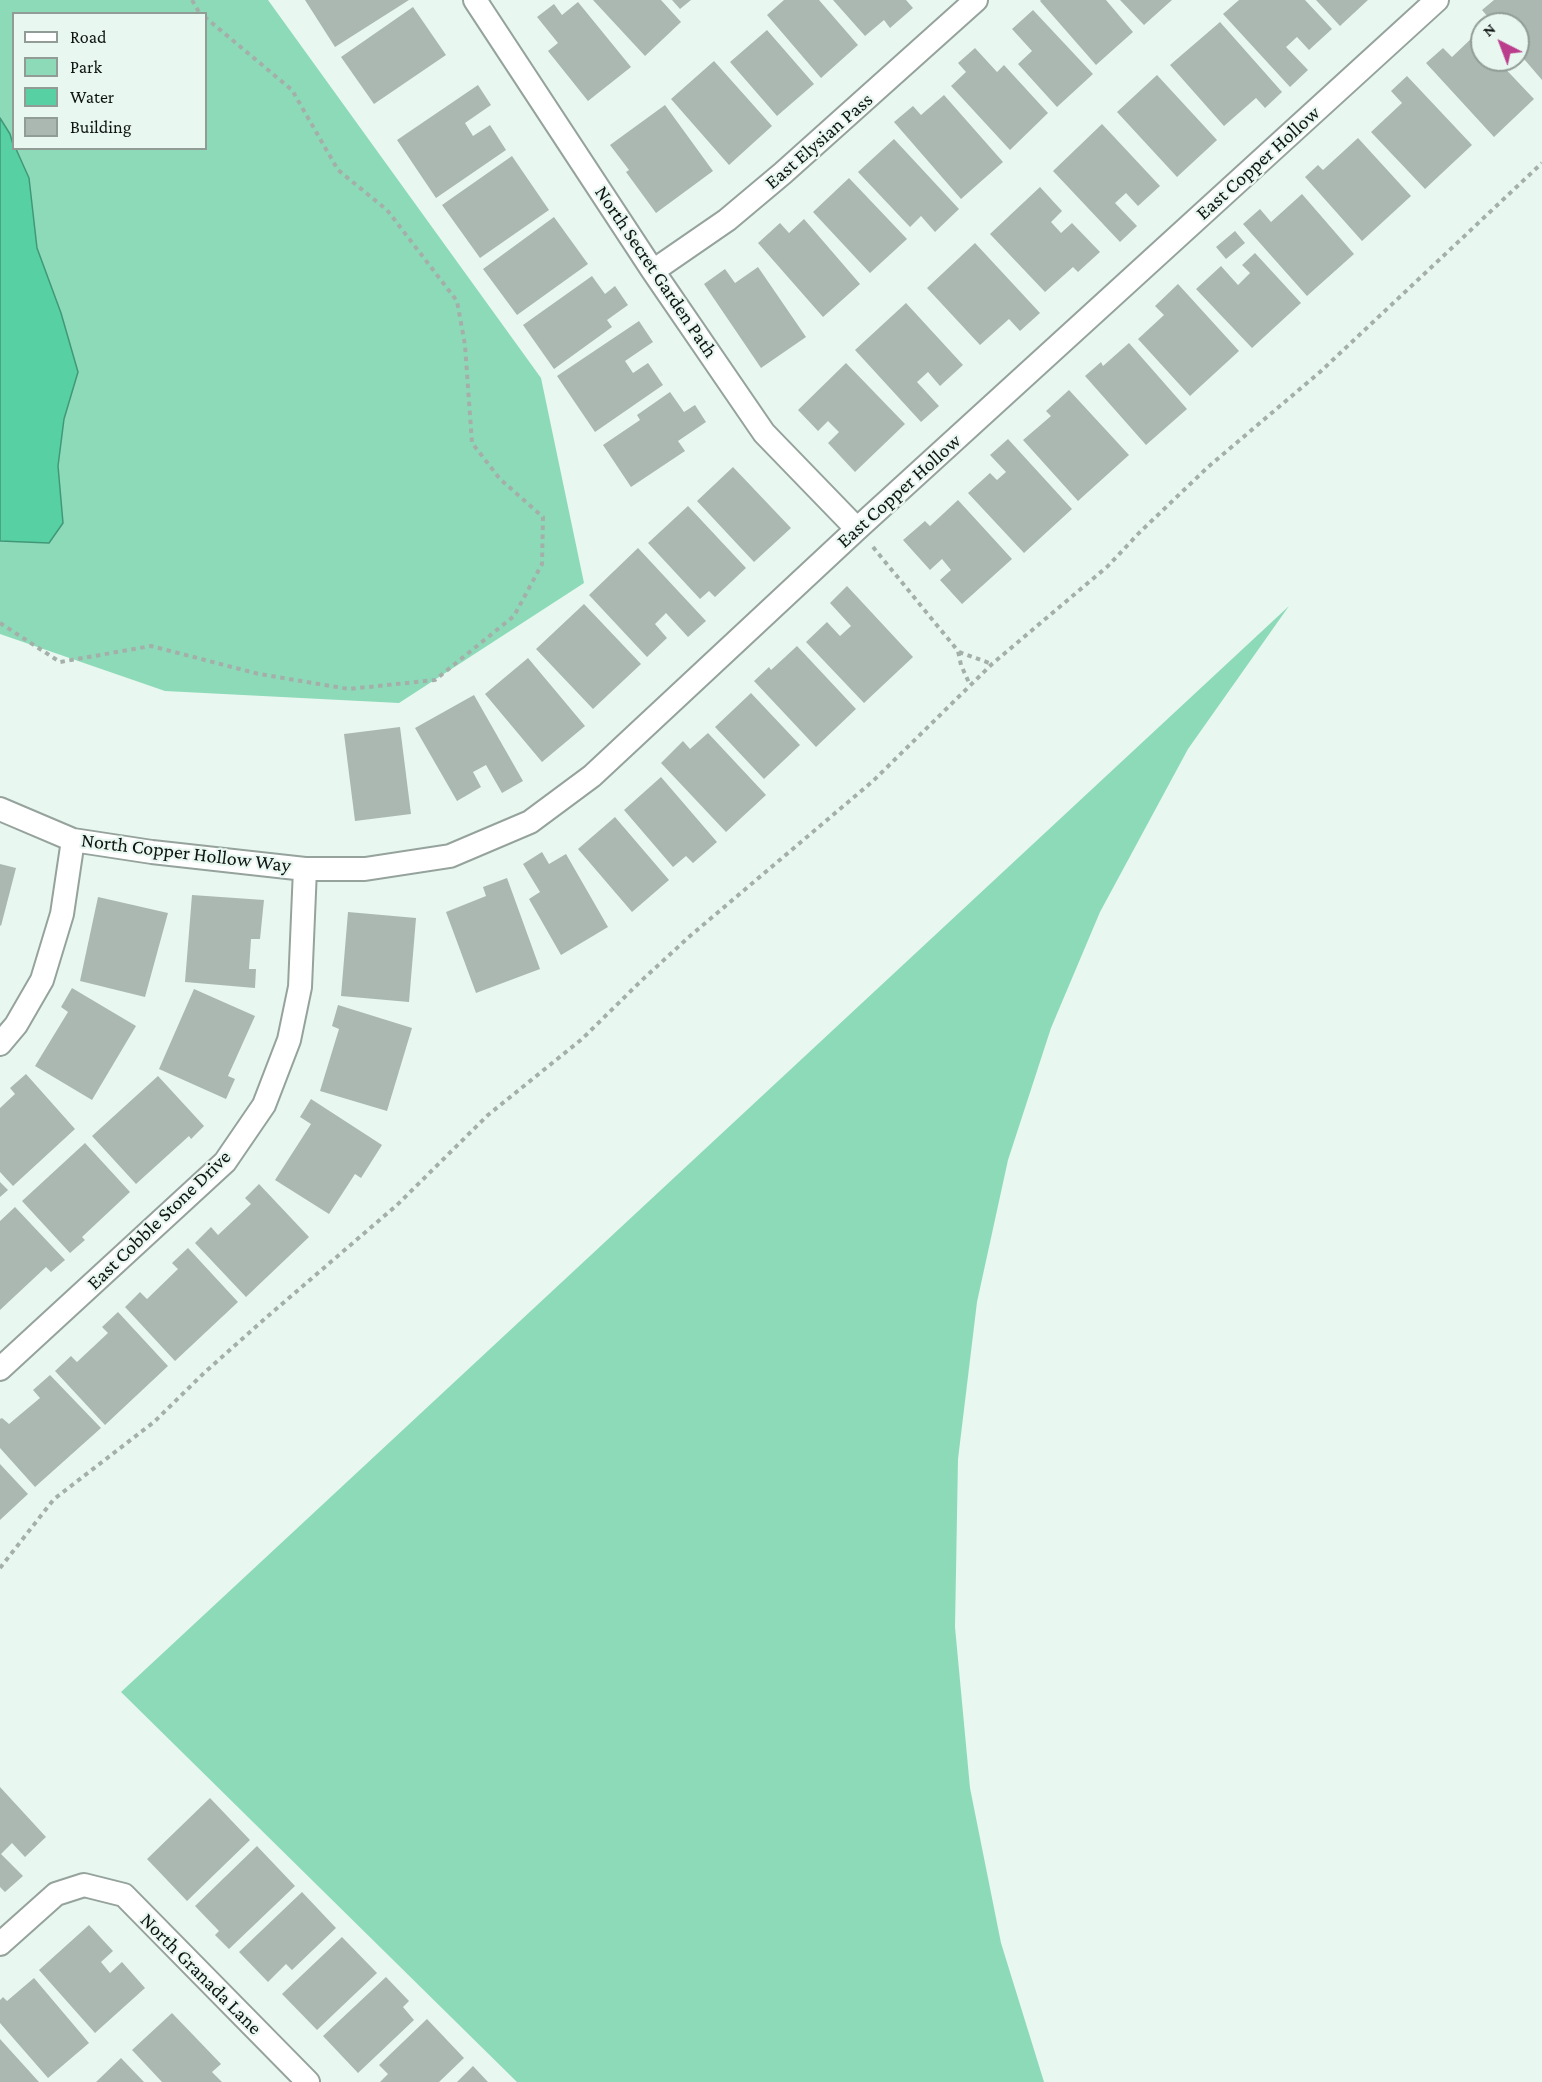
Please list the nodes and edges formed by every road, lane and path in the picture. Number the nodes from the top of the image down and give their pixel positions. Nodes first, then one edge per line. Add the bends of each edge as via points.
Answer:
1 (976, 0) edge
2 (1437, 0) edge
3 (485, 3) edge
4 (207, 19) edge
5 (1542, 163) edge
6 (653, 271) junction
7 (856, 529) junction
8 (0, 623) edge
9 (958, 651) junction
10 (992, 664) junction
11 (970, 685) junction
12 (0, 809) edge
13 (73, 840) junction
14 (305, 868) junction
15 (0, 1044) edge
16 (0, 1369) edge
17 (0, 1568) edge
18 (0, 1944) edge
19 (298, 2079) edge

1 - 6 street, East Elysian Pass via 767,187
2 - 7 street, East Copper Hollow
3 - 6 street, North Secret Garden Path
4 - 8 path via 292,90 338,170 387,210 456,301 465,345 472,443 500,479 543,517 542,564 514,616 435,680 349,689 259,674 151,646 60,662
5 - 10 path via 1320,372 1208,467 1108,566
6 - 7 street, North Secret Garden Path via 764,433
7 - 9 path
7 - 14 street, East Copper Hollow via 592,776 531,822 450,856 365,869
9 - 10 path
9 - 11 path
10 - 11 path
11 - 17 path via 873,781 699,928 582,1039 488,1115 397,1205 204,1373 154,1422 54,1499
12 - 13 street, North Copper Hollow Way
13 - 14 street, North Copper Hollow Way
13 - 15 street via 62,914 42,980
14 - 16 street, East Cobble Stone Drive via 300,987 289,1040 264,1105 225,1162
18 - 19 street, North Granada Lane via 56,1894 84,1885 124,1895

